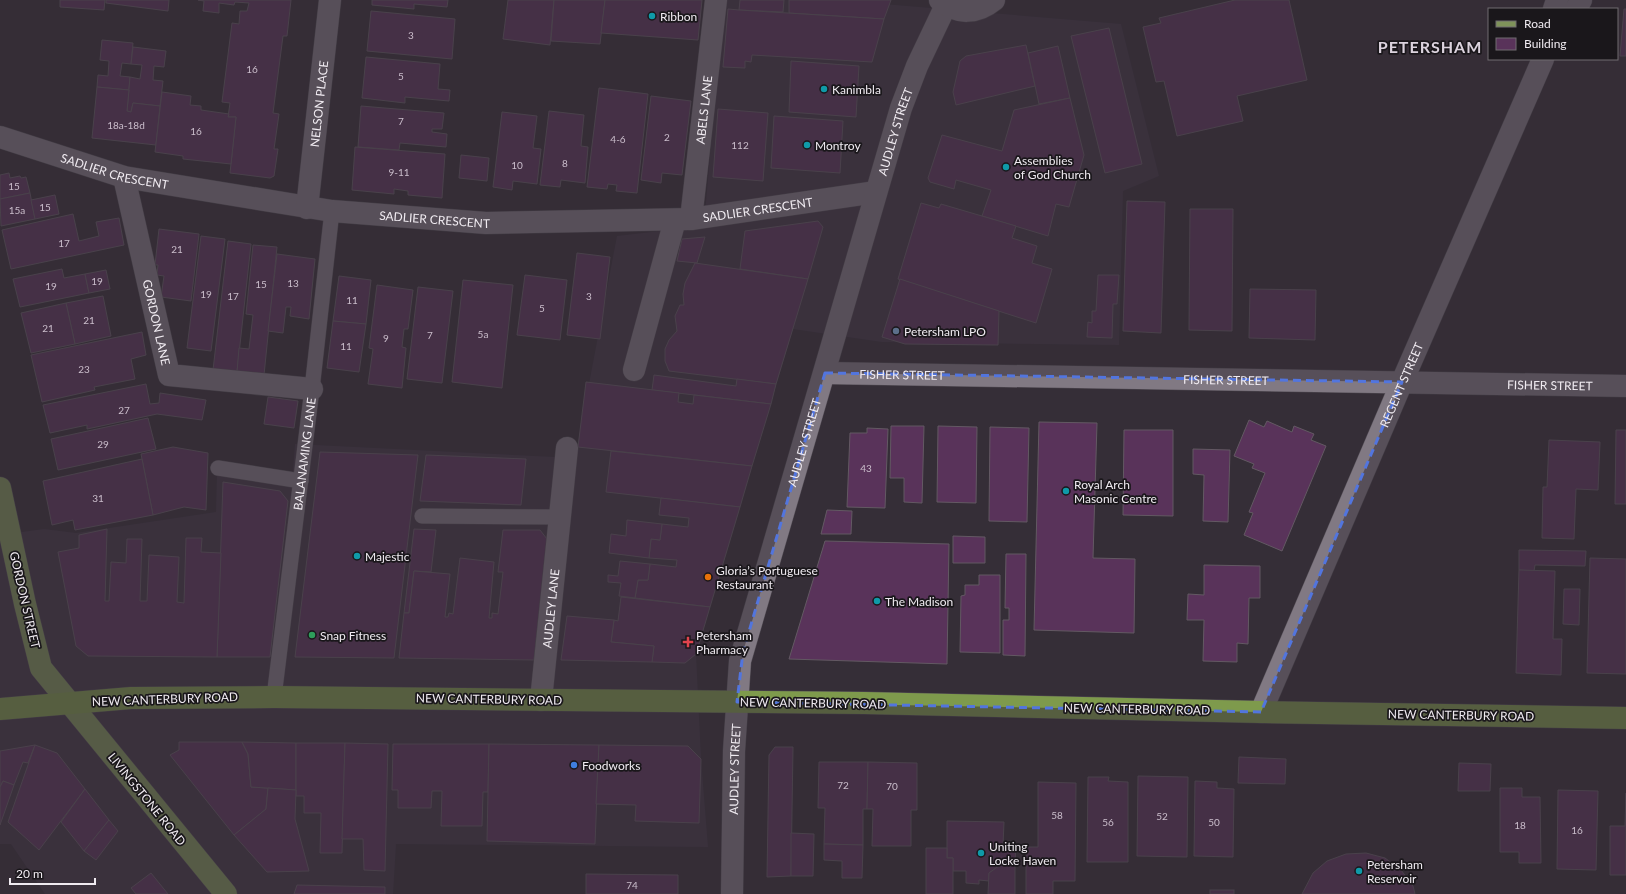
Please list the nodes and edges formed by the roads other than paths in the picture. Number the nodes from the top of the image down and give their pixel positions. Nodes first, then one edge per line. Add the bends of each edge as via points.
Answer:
1 (330, 0) edge
2 (716, 0) edge
3 (994, 0) edge
4 (943, 2) edge
5 (1541, 61) edge
6 (0, 137) edge
7 (124, 177) junction
8 (876, 192) junction
9 (307, 208) junction
10 (332, 211) junction
11 (683, 220) junction
12 (634, 370) dead end
13 (825, 373) junction
14 (1402, 382) junction
15 (1626, 386) edge
16 (312, 389) junction
17 (567, 448) dead end
18 (218, 468) dead end
19 (301, 481) junction
20 (0, 488) edge
21 (422, 516) dead end
22 (559, 517) junction
23 (274, 697) junction
24 (541, 700) junction
25 (737, 702) junction
26 (70, 703) junction
27 (0, 709) edge
28 (1261, 712) junction
29 (1626, 718) edge
30 (226, 894) edge
31 (732, 894) edge

1 - 9 street, NELSON PLACE
2 - 11 street, ABELS LANE
3 - 4 street via 985,7 965,12 955,10
4 - 8 street, AUDLEY STREET via 901,108
5 - 14 street, REGENT STREET
6 - 7 street, SADLIER CRESCENT
7 - 9 street, SADLIER CRESCENT
7 - 16 street, GORDON LANE via 169,375
8 - 11 street, SADLIER CRESCENT
8 - 13 street, AUDLEY STREET
9 - 10 street, SADLIER CRESCENT
10 - 11 street, SADLIER CRESCENT via 486,223
10 - 16 lane, BALANAMING LANE
11 - 12 street, ABELS LANE
13 - 14 street, FISHER STREET
13 - 25 street, AUDLEY STREET via 740,661
14 - 15 street, FISHER STREET
14 - 28 street, REGENT STREET
16 - 19 lane, BALANAMING LANE
17 - 22 street, AUDLEY LANE
18 - 19 lane
19 - 23 lane, BALANAMING LANE
20 - 26 main road, GORDON STREET via 41,668
21 - 22 lane
22 - 24 street, AUDLEY LANE
23 - 24 highway, NEW CANTERBURY ROAD
23 - 26 highway, NEW CANTERBURY ROAD via 131,698
24 - 25 highway, NEW CANTERBURY ROAD
25 - 28 highway, NEW CANTERBURY ROAD via 1008,705
25 - 31 street, AUDLEY STREET
26 - 27 highway, NEW CANTERBURY ROAD
26 - 30 main road, LIVINGSTONE ROAD
28 - 29 highway, NEW CANTERBURY ROAD

